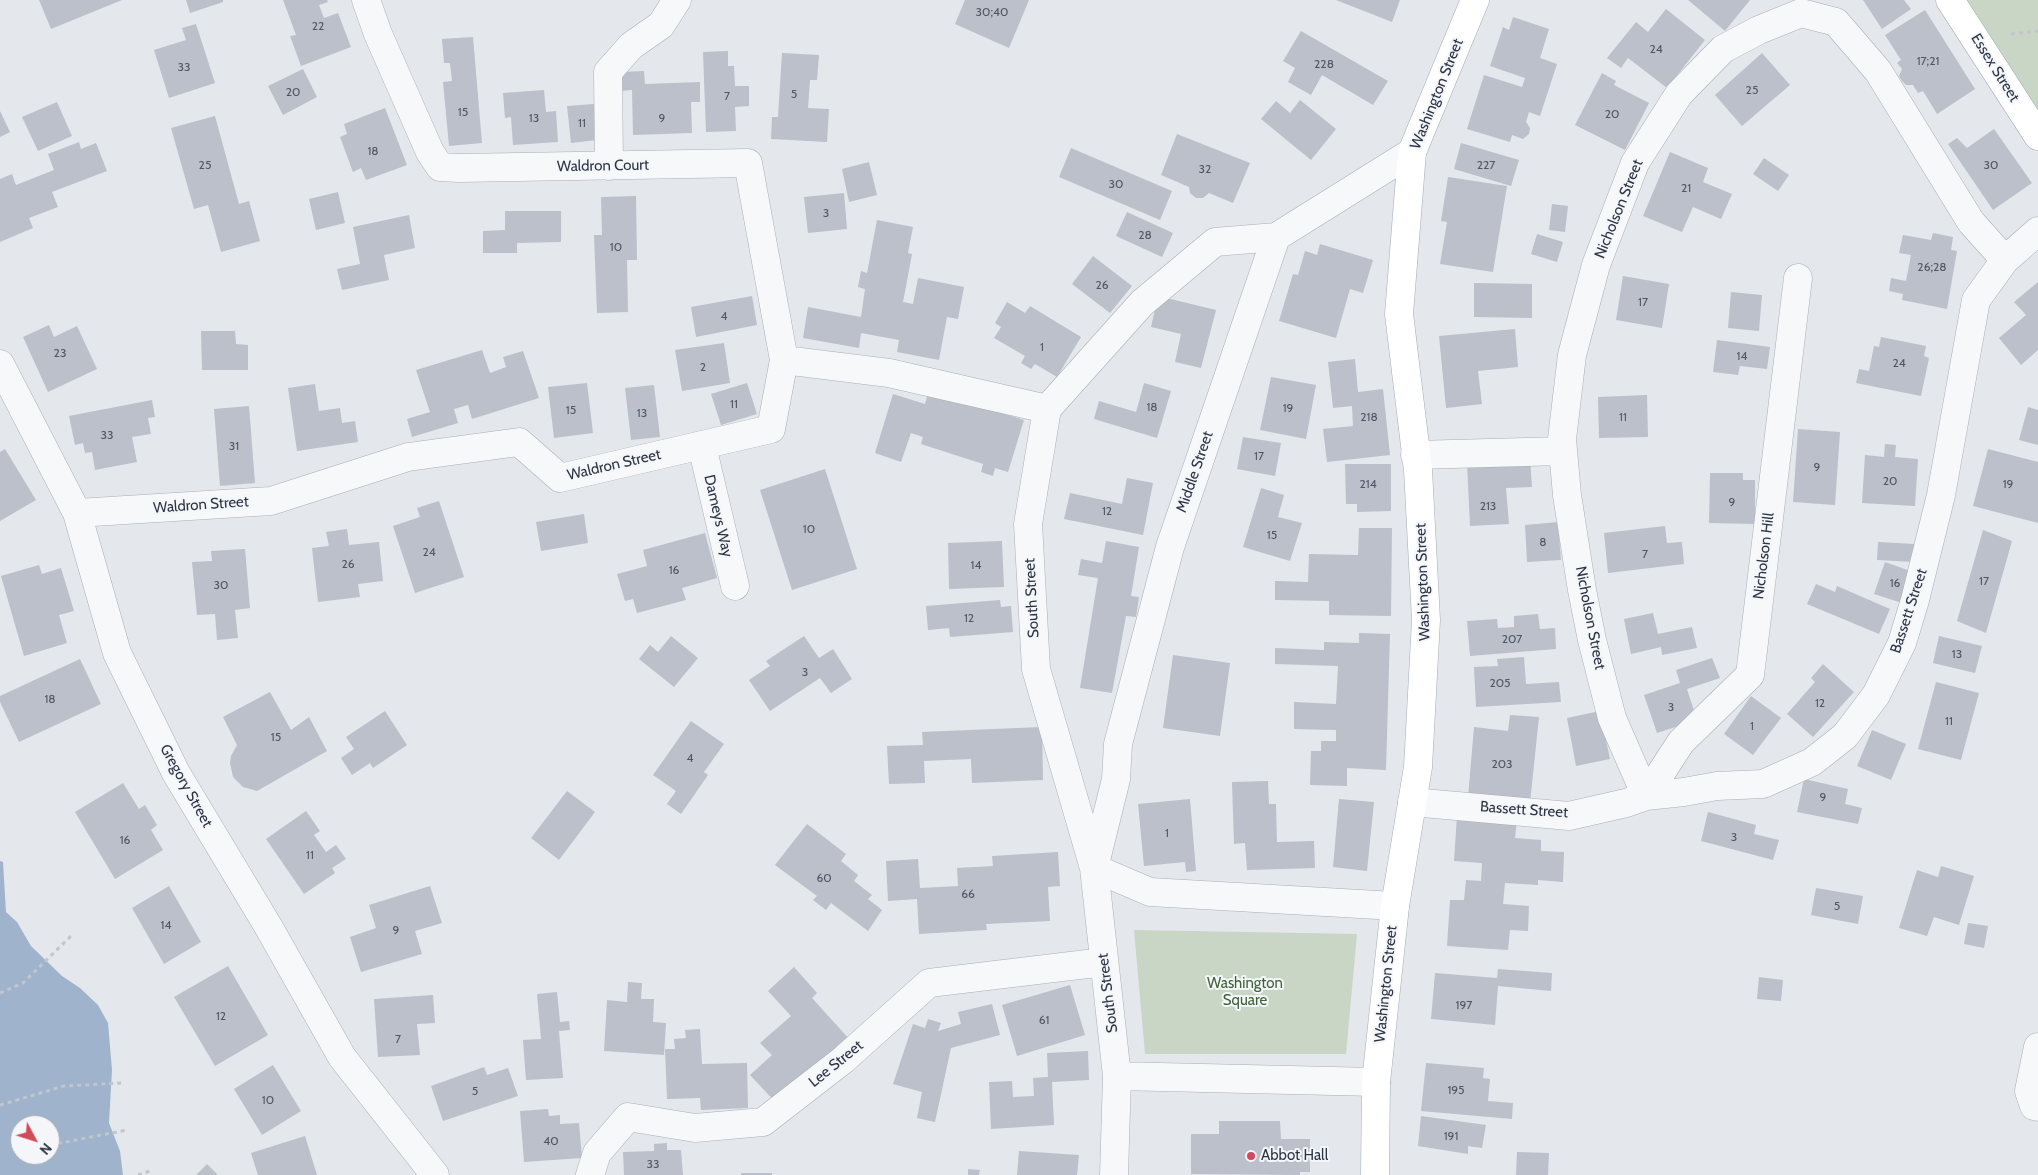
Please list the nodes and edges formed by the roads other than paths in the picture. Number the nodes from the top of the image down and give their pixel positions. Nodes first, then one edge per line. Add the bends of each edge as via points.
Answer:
1 (366, 0) edge
2 (677, 0) edge
3 (1475, 0) edge
4 (1950, 0) edge
5 (2038, 136) edge
6 (1412, 152) junction
7 (609, 166) junction
8 (2038, 230) edge
9 (1276, 237) junction
10 (2005, 260) junction
11 (1798, 278) dead end
12 (784, 360) junction
13 (0, 364) edge
14 (1047, 409) junction
15 (702, 446) junction
16 (1563, 451) junction
17 (1416, 455) junction
18 (76, 513) junction
19 (735, 586) dead end
20 (1646, 796) junction
21 (1412, 802) junction
22 (1094, 868) junction
23 (1395, 906) junction
24 (1104, 962) junction
25 (2038, 1047) edge
26 (1117, 1076) junction
27 (1376, 1082) junction
28 (2038, 1107) edge
29 (435, 1175) edge
30 (590, 1175) edge
31 (1114, 1175) edge
32 (1374, 1175) edge

1 - 7 street, Waldron Court via 430,152 440,167
2 - 7 street via 661,25 631,46 608,72
3 - 6 main road, Washington Street
4 - 5 main road, Essex Street
6 - 9 street
6 - 17 main road, Washington Street via 1398,314
7 - 12 street, Waldron Court via 748,163
8 - 10 street, Bassett Street
9 - 14 street via 1215,242 1142,303
9 - 22 street, Middle Street via 1170,547 1118,744 1116,779
10 - 16 street, Nicholson Street via 1971,222 1878,71 1836,22 1801,13 1759,30 1723,49 1680,94 1635,163 1596,265 1572,355
10 - 20 street, Bassett Street via 1976,300 1927,555 1902,643 1876,694 1845,736 1812,762 1763,784 1717,786
11 - 20 street, Nicholson Hill via 1750,675 1681,742
12 - 14 street via 889,373
12 - 15 street, Waldron Street via 771,429
13 - 18 street, Gregory Street
14 - 22 street, South Street via 1028,524 1036,669
15 - 18 street, Waldron Street via 560,478 519,442 408,457 271,501
15 - 19 street, Dameys Way
16 - 17 street
16 - 20 street, Nicholson Street via 1567,495 1592,640 1612,718
17 - 21 main road, Washington Street via 1426,620 1418,767
18 - 29 street, Gregory Street via 117,653 176,773 342,1057
20 - 21 street, Bassett Street via 1569,816
21 - 23 main road, Washington Street
22 - 23 street via 1150,892
22 - 24 street, South Street
23 - 27 main road, Washington Street
24 - 26 street, South Street
24 - 30 street, Lee Street via 929,983 843,1060 763,1122 695,1128 628,1117 597,1153
25 - 28 street via 2029,1091 2034,1106
26 - 27 street
26 - 31 street
27 - 32 main road, Washington Street

